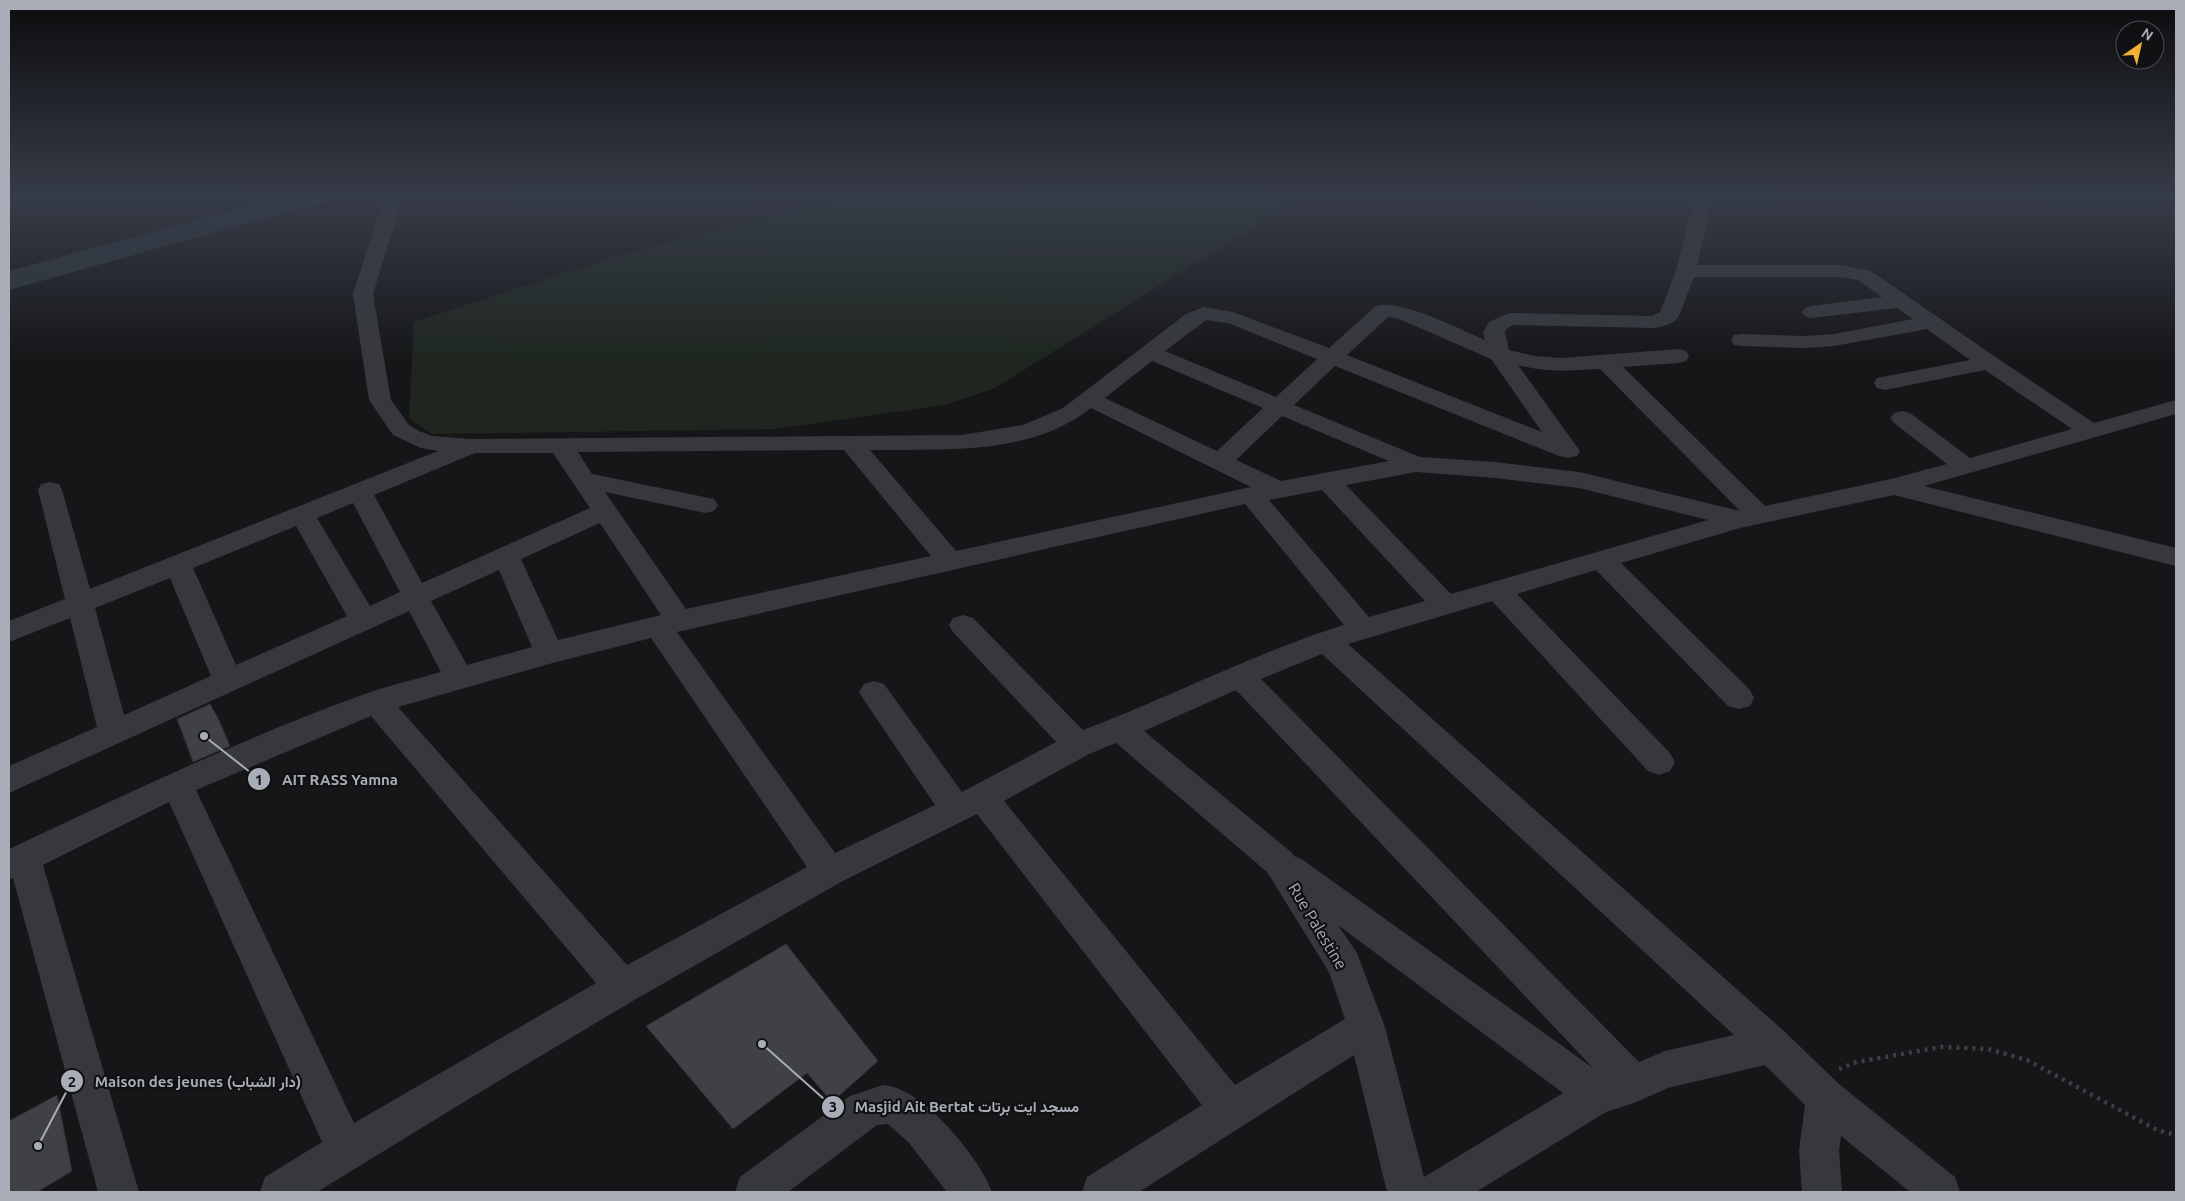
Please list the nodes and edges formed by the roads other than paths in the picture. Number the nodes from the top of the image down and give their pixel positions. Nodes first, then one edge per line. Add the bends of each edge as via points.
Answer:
1 (376, 251) edge
2 (1691, 251) edge
3 (1686, 271) junction
4 (1902, 301) junction
5 (1812, 312) dead end
6 (1933, 322) junction
7 (1742, 340) dead end
8 (1149, 352) junction
9 (1499, 354) junction
10 (1678, 356) dead end
11 (1332, 358) junction
12 (1606, 362) junction
13 (1989, 363) junction
14 (1885, 383) dead end
15 (1090, 399) junction
16 (1280, 407) junction
17 (2176, 407) edge
18 (1902, 418) dead end
19 (2091, 431) junction
20 (850, 442) junction
21 (470, 446) junction
22 (561, 446) junction
23 (1567, 450) junction
24 (1220, 462) junction
25 (1416, 464) junction
26 (1966, 466) junction
27 (584, 480) junction
28 (1327, 480) junction
29 (1579, 480) junction
30 (1893, 486) junction
31 (50, 490) dead end
32 (1278, 490) junction
33 (359, 491) junction
34 (1251, 495) junction
35 (705, 505) dead end
36 (605, 511) junction
37 (302, 514) junction
38 (1749, 517) junction
39 (506, 555) junction
40 (2176, 557) edge
41 (1602, 560) junction
42 (951, 562) junction
43 (178, 564) junction
44 (1497, 590) junction
45 (416, 596) junction
46 (80, 603) junction
47 (1446, 606) junction
48 (364, 620) junction
49 (668, 624) junction
50 (963, 625) dead end
51 (1363, 629) junction
52 (9, 632) edge
53 (1326, 642) junction
54 (550, 653) junction
55 (1240, 676) junction
56 (459, 678) junction
57 (228, 681) junction
58 (874, 692) dead end
59 (1739, 698) dead end
60 (376, 702) junction
61 (1120, 729) junction
62 (114, 732) junction
63 (1078, 744) junction
64 (1659, 762) dead end
65 (9, 780) edge
66 (177, 784) junction
67 (969, 803) junction
68 (16, 861) edge
69 (1279, 862) junction
70 (829, 872) junction
71 (623, 987) junction
72 (1366, 1027) junction
73 (1772, 1045) junction
74 (1634, 1084) junction
75 (1816, 1089) junction
76 (1597, 1095) junction
77 (1230, 1110) junction
78 (346, 1150) junction
79 (118, 1192) edge
80 (280, 1192) edge
81 (756, 1192) edge
82 (972, 1192) edge
83 (1102, 1192) edge
84 (1407, 1192) edge
85 (1438, 1192) edge
86 (1822, 1192) edge
87 (1940, 1192) edge

1 - 21 street via 363,294 380,400 400,430 411,436 429,443
2 - 3 street
3 - 4 street via 1850,272 1864,275
3 - 9 street via 1669,316 1663,319 1655,322 1509,319 1496,326 1494,333
4 - 5 street
4 - 6 street
6 - 7 street via 1834,340
6 - 13 street
8 - 11 street via 1192,318 1204,313 1233,318
8 - 15 street
8 - 16 street
9 - 11 street via 1402,313 1383,310
9 - 12 street via 1560,365
9 - 23 street
10 - 12 street
11 - 16 street
11 - 23 street
12 - 38 street
13 - 14 street
13 - 19 street
15 - 20 street via 1054,423 1029,432 962,442
15 - 24 street
16 - 24 street
16 - 25 street
17 - 19 street
18 - 26 street
19 - 26 street
20 - 22 street
20 - 42 street
21 - 22 street
21 - 33 street
22 - 27 street
23 - 29 street
24 - 32 street
25 - 28 street
25 - 29 street
26 - 30 street
27 - 35 street
27 - 36 street
28 - 32 street
28 - 47 street
29 - 38 street
30 - 38 street
30 - 40 street
31 - 46 street
32 - 34 street
33 - 37 street
33 - 45 street
34 - 42 street
34 - 51 street
36 - 39 street
36 - 49 street
37 - 43 street
37 - 48 street
38 - 41 street
39 - 45 street
39 - 54 street
41 - 44 street
41 - 59 street
42 - 49 street
43 - 46 street
43 - 57 street
44 - 47 street
44 - 64 street
45 - 48 street
45 - 56 street
46 - 52 street
46 - 62 street
47 - 51 street
48 - 57 street
49 - 54 street
49 - 70 street
50 - 63 street
51 - 53 street
53 - 55 street
53 - 73 street
54 - 56 street
55 - 61 street
55 - 74 street
56 - 60 street
57 - 62 street
58 - 67 street
60 - 66 street
60 - 71 street
61 - 63 street
61 - 69 street, Rue Palestine
62 - 65 street
63 - 67 street
66 - 68 street
66 - 78 street
67 - 70 street
67 - 77 street
68 - 79 street
69 - 72 street, Rue Palestine via 1344,965
69 - 76 street
70 - 71 street
71 - 78 street
72 - 77 street
72 - 84 street, Rue Palestine
73 - 74 street via 1664,1070
73 - 75 street
74 - 76 street
75 - 86 street
75 - 87 street
76 - 85 street
77 - 83 street
78 - 80 street
81 - 82 street via 875,1104 891,1105 922,1127

